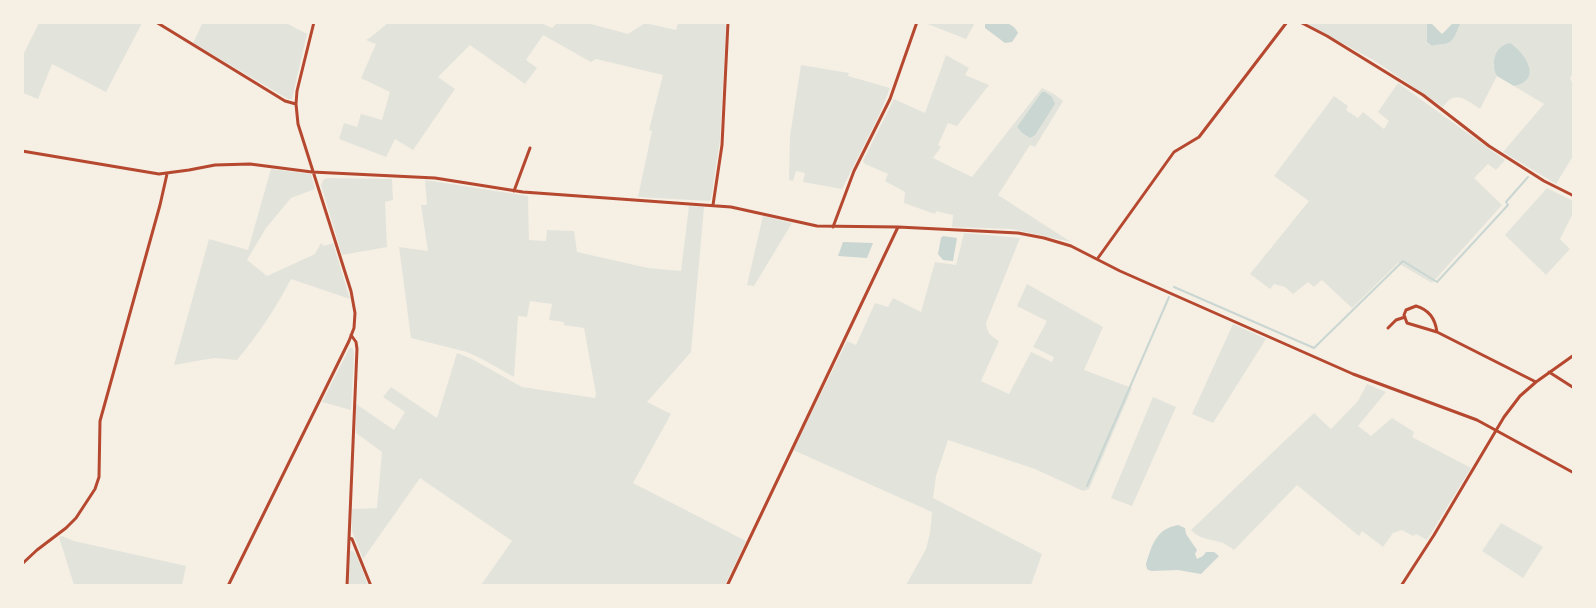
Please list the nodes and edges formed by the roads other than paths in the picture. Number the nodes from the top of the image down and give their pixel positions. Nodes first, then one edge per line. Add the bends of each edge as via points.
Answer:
1 (156, 22) edge
2 (314, 22) edge
3 (728, 22) edge
4 (917, 22) edge
5 (1287, 22) edge
6 (1300, 22) edge
7 (296, 104) junction
8 (530, 148) dead end
9 (22, 151) edge
10 (312, 172) junction
11 (167, 174) junction
12 (514, 191) junction
13 (1574, 196) edge
14 (713, 205) junction
15 (833, 227) junction
16 (898, 227) junction
17 (1098, 258) junction
18 (1405, 317) junction
19 (1388, 328) dead end
20 (1437, 332) junction
21 (351, 335) junction
22 (1574, 355) edge
23 (1549, 371) junction
24 (1536, 382) junction
25 (1574, 388) edge
26 (1496, 430) junction
27 (1574, 473) edge
28 (349, 538) junction
29 (22, 564) edge
30 (228, 586) edge
31 (346, 586) edge
32 (371, 586) edge
33 (727, 586) edge
34 (1401, 586) edge

1 - 7 street via 285,101
2 - 7 street
3 - 14 street via 722,145
4 - 15 street via 890,99 854,171
5 - 17 street via 1198,136 1174,152
6 - 13 street via 1423,95 1489,146
7 - 10 street via 298,124
8 - 12 street
9 - 11 street
10 - 11 street via 237,164
10 - 12 street via 435,178
10 - 21 street via 350,291 354,313
11 - 29 street via 100,421 99,477 95,490 76,518
12 - 14 street
14 - 15 street
15 - 16 street
16 - 17 street via 1018,233 1062,244
16 - 33 street
17 - 26 street via 1120,271 1353,374
18 - 19 street
18 - 20 street via 1407,323
18 - 20 street via 1410,307 1422,308 1435,321
20 - 24 street
21 - 28 street via 357,349
21 - 30 street
22 - 23 street
23 - 24 street
23 - 25 street
24 - 26 street via 1520,396
26 - 27 street
26 - 34 street
28 - 31 street
28 - 32 street

